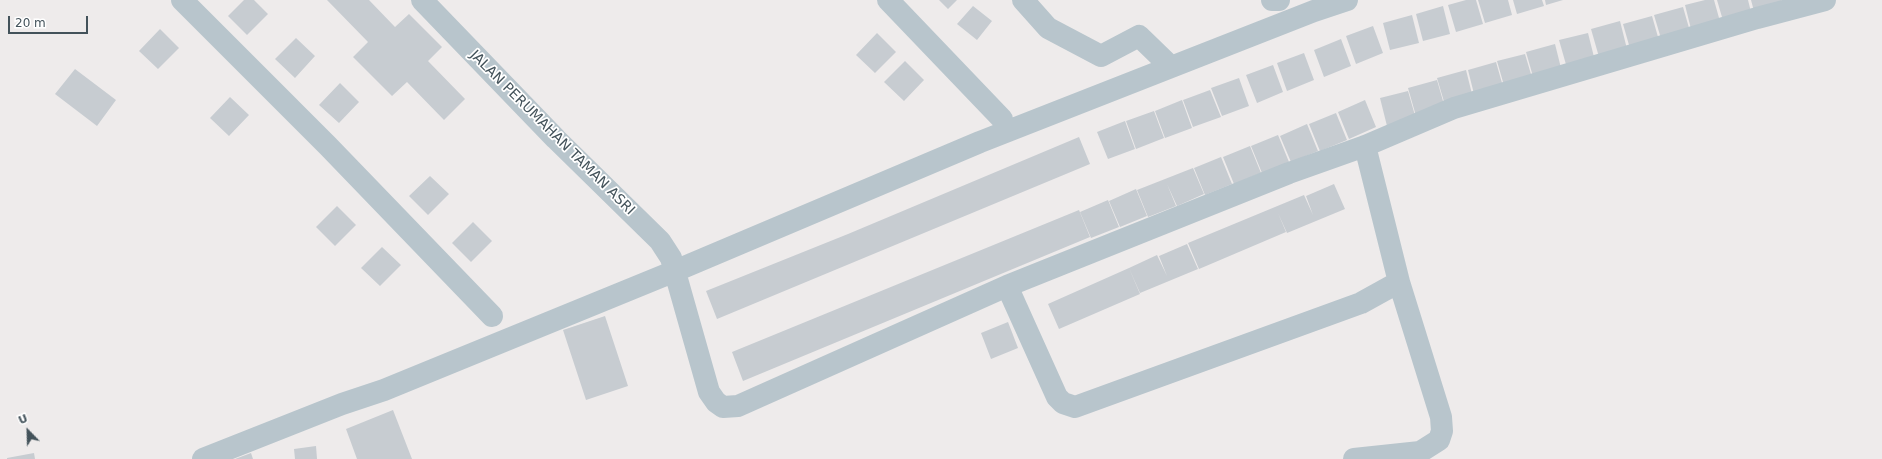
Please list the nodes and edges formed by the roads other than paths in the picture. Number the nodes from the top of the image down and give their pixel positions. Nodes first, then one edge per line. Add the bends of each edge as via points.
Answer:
1 (182, 0) edge
2 (422, 0) edge
3 (888, 0) edge
4 (1023, 0) edge
5 (1272, 0) edge
6 (1279, 0) edge
7 (1347, 0) edge
8 (1825, 0) edge
9 (1171, 67) junction
10 (1002, 119) dead end
11 (1364, 146) junction
12 (675, 271) junction
13 (1399, 282) junction
14 (1007, 286) junction
15 (492, 316) dead end
16 (203, 459) edge
17 (1354, 459) edge

1 - 15 street
2 - 12 street, JALAN PERUMAHAN TAMAN ASRI via 556,139 660,241 671,258
3 - 10 street
4 - 9 street via 1048,28 1101,56 1139,36
5 - 6 street
7 - 9 street
8 - 11 street, JALAN PERUMAHAN TAMAN ASRI via 1749,20 1454,108
9 - 12 street via 980,142
11 - 13 street
11 - 14 street, JALAN PERUMAHAN TAMAN ASRI via 1289,172
12 - 14 street, JALAN PERUMAHAN TAMAN ASRI via 709,392 716,402 723,406 738,406
12 - 16 street via 384,390
13 - 14 street via 1361,303 1075,407 1062,403 1057,397
13 - 17 street via 1441,417 1442,431 1439,440 1420,452

